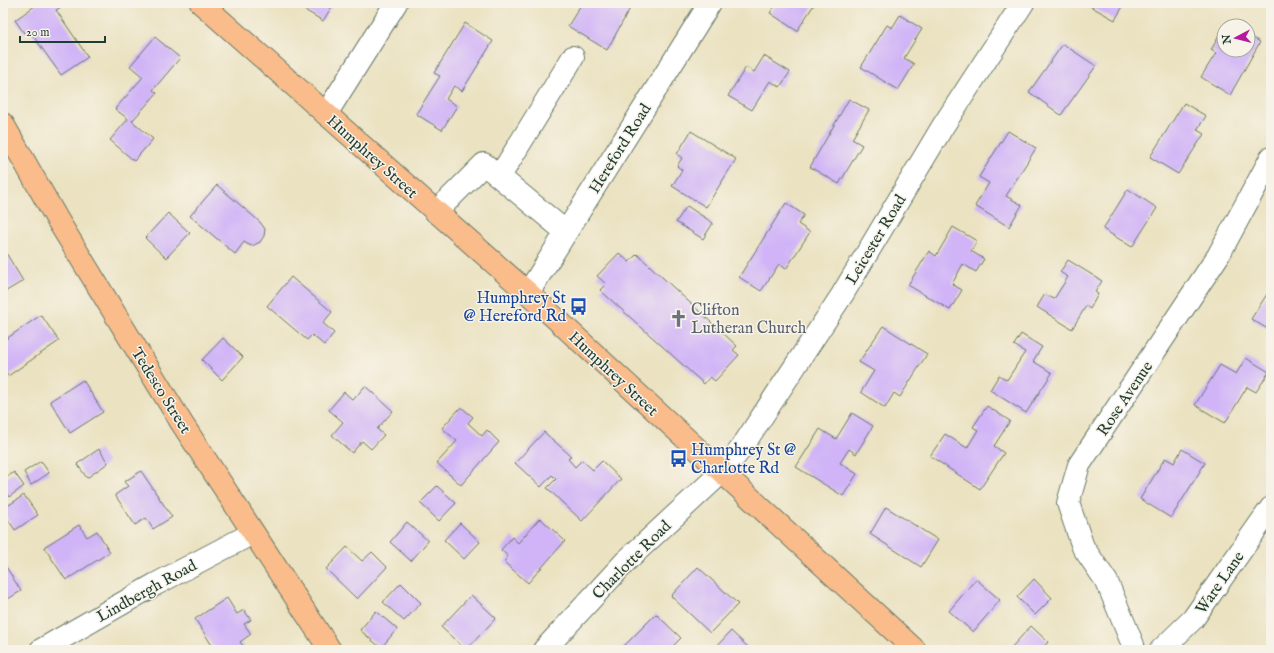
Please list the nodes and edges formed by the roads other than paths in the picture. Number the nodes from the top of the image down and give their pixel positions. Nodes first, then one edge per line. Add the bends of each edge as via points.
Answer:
1 (201, 3) edge
2 (396, 3) edge
3 (710, 3) edge
4 (1023, 3) edge
5 (573, 57) dead end
6 (326, 114) junction
7 (3, 124) edge
8 (1271, 158) edge
9 (500, 176) junction
10 (436, 212) junction
11 (566, 232) junction
12 (528, 293) junction
13 (722, 472) junction
14 (1271, 508) edge
15 (253, 532) junction
16 (41, 650) edge
17 (330, 650) edge
18 (544, 650) edge
19 (916, 650) edge
20 (1133, 650) edge
21 (1161, 650) edge

1 - 6 main road, Humphrey Street
2 - 6 street
3 - 11 street, Hereford Road
4 - 13 street, Leicester Road via 943,126 842,295 740,450
5 - 9 street
6 - 10 main road, Humphrey Street
7 - 15 main road, Tedesco Street via 181,422
8 - 20 street, Rose Avenue via 1218,256 1079,465 1068,503 1083,547 1107,582
9 - 10 street via 484,164
9 - 11 street
10 - 12 main road, Humphrey Street
11 - 12 street, Hereford Road
12 - 13 main road, Humphrey Street
13 - 18 street, Charlotte Road via 626,561
13 - 19 main road, Humphrey Street
14 - 21 street, Ware Lane via 1193,619
15 - 16 street, Lindbergh Road
15 - 17 main road, Tedesco Street

